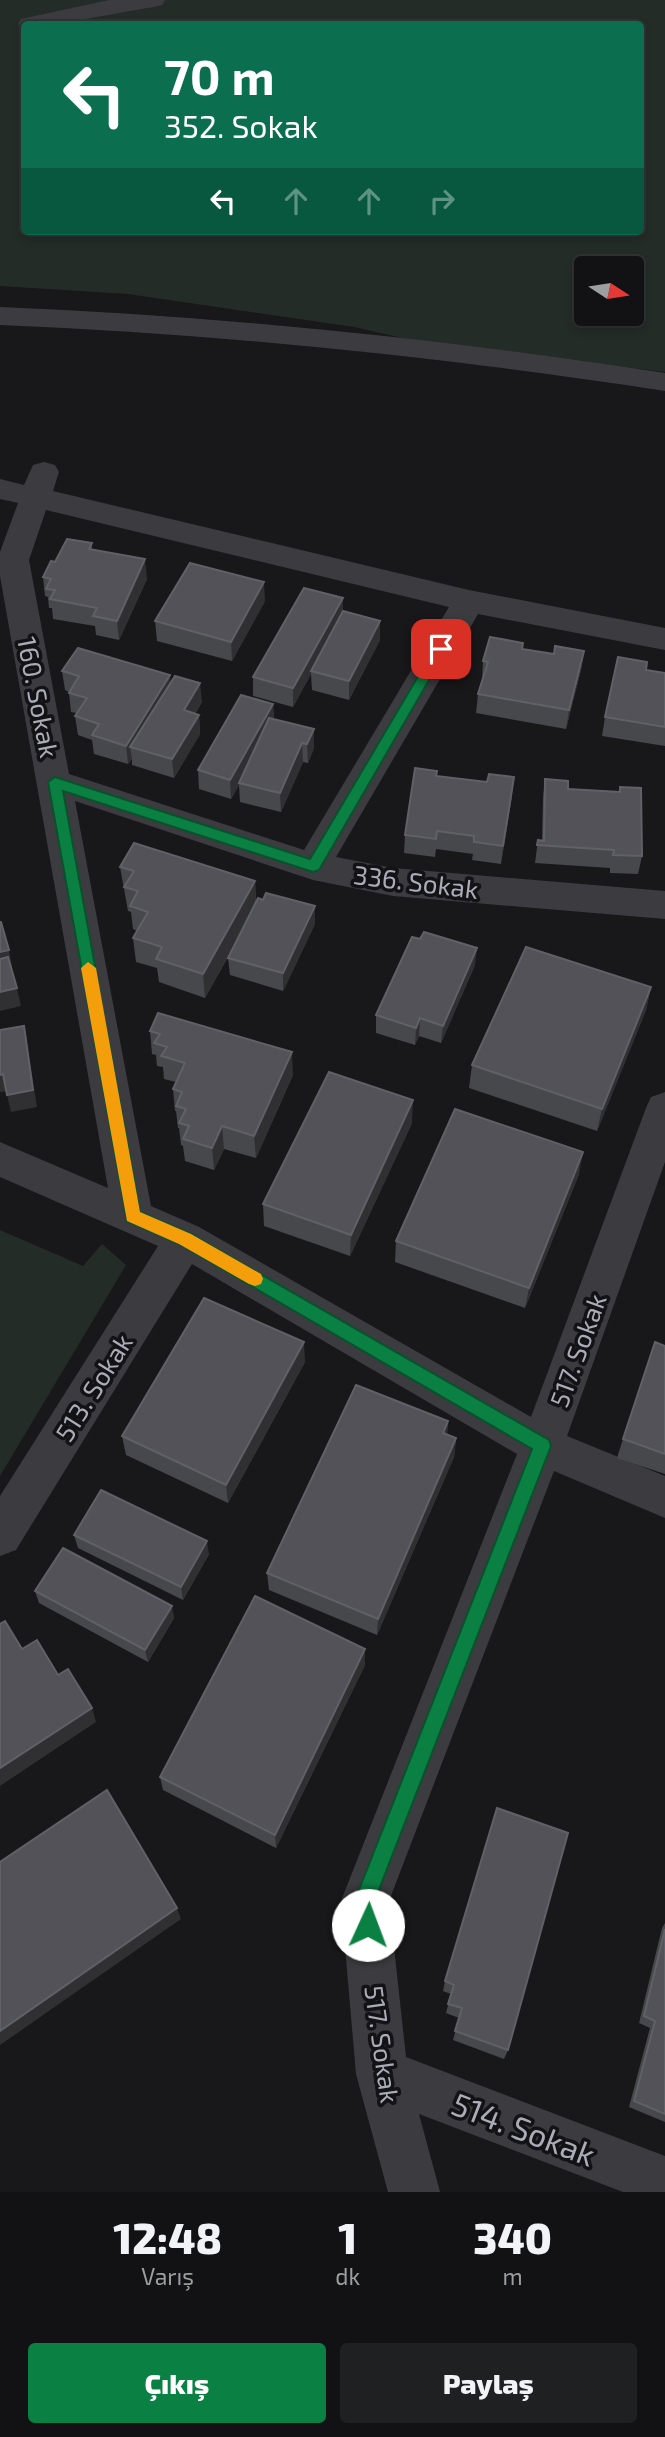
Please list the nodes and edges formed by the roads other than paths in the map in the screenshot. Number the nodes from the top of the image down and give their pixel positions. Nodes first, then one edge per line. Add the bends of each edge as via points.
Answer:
1 (153, 0) edge
2 (42, 21) edge
3 (0, 316) edge
4 (665, 382) edge
5 (39, 485) junction
6 (0, 489) edge
7 (469, 601) junction
8 (665, 639) edge
9 (55, 782) junction
10 (313, 866) junction
11 (665, 905) edge
12 (665, 1108) edge
13 (0, 1160) edge
14 (133, 1216) junction
15 (185, 1239) junction
16 (542, 1446) junction
17 (665, 1497) edge
18 (0, 1535) edge
19 (382, 2074) junction
20 (665, 2182) edge
21 (414, 2192) edge

1 - 2 street
3 - 4 street via 121,320 499,356
5 - 6 street
5 - 7 street
5 - 9 street, 160. Sokak via 13,561
7 - 8 street
7 - 10 street
9 - 10 street, 336. Sokak
9 - 14 street, 160. Sokak
10 - 11 street, 336. Sokak via 393,882
12 - 16 street, 517. Sokak
13 - 14 street
14 - 15 street
15 - 16 street
15 - 18 street, 513. Sokak
16 - 17 street
16 - 19 street, 517. Sokak via 365,1900
19 - 20 street, 514. Sokak
19 - 21 street, 517. Sokak

